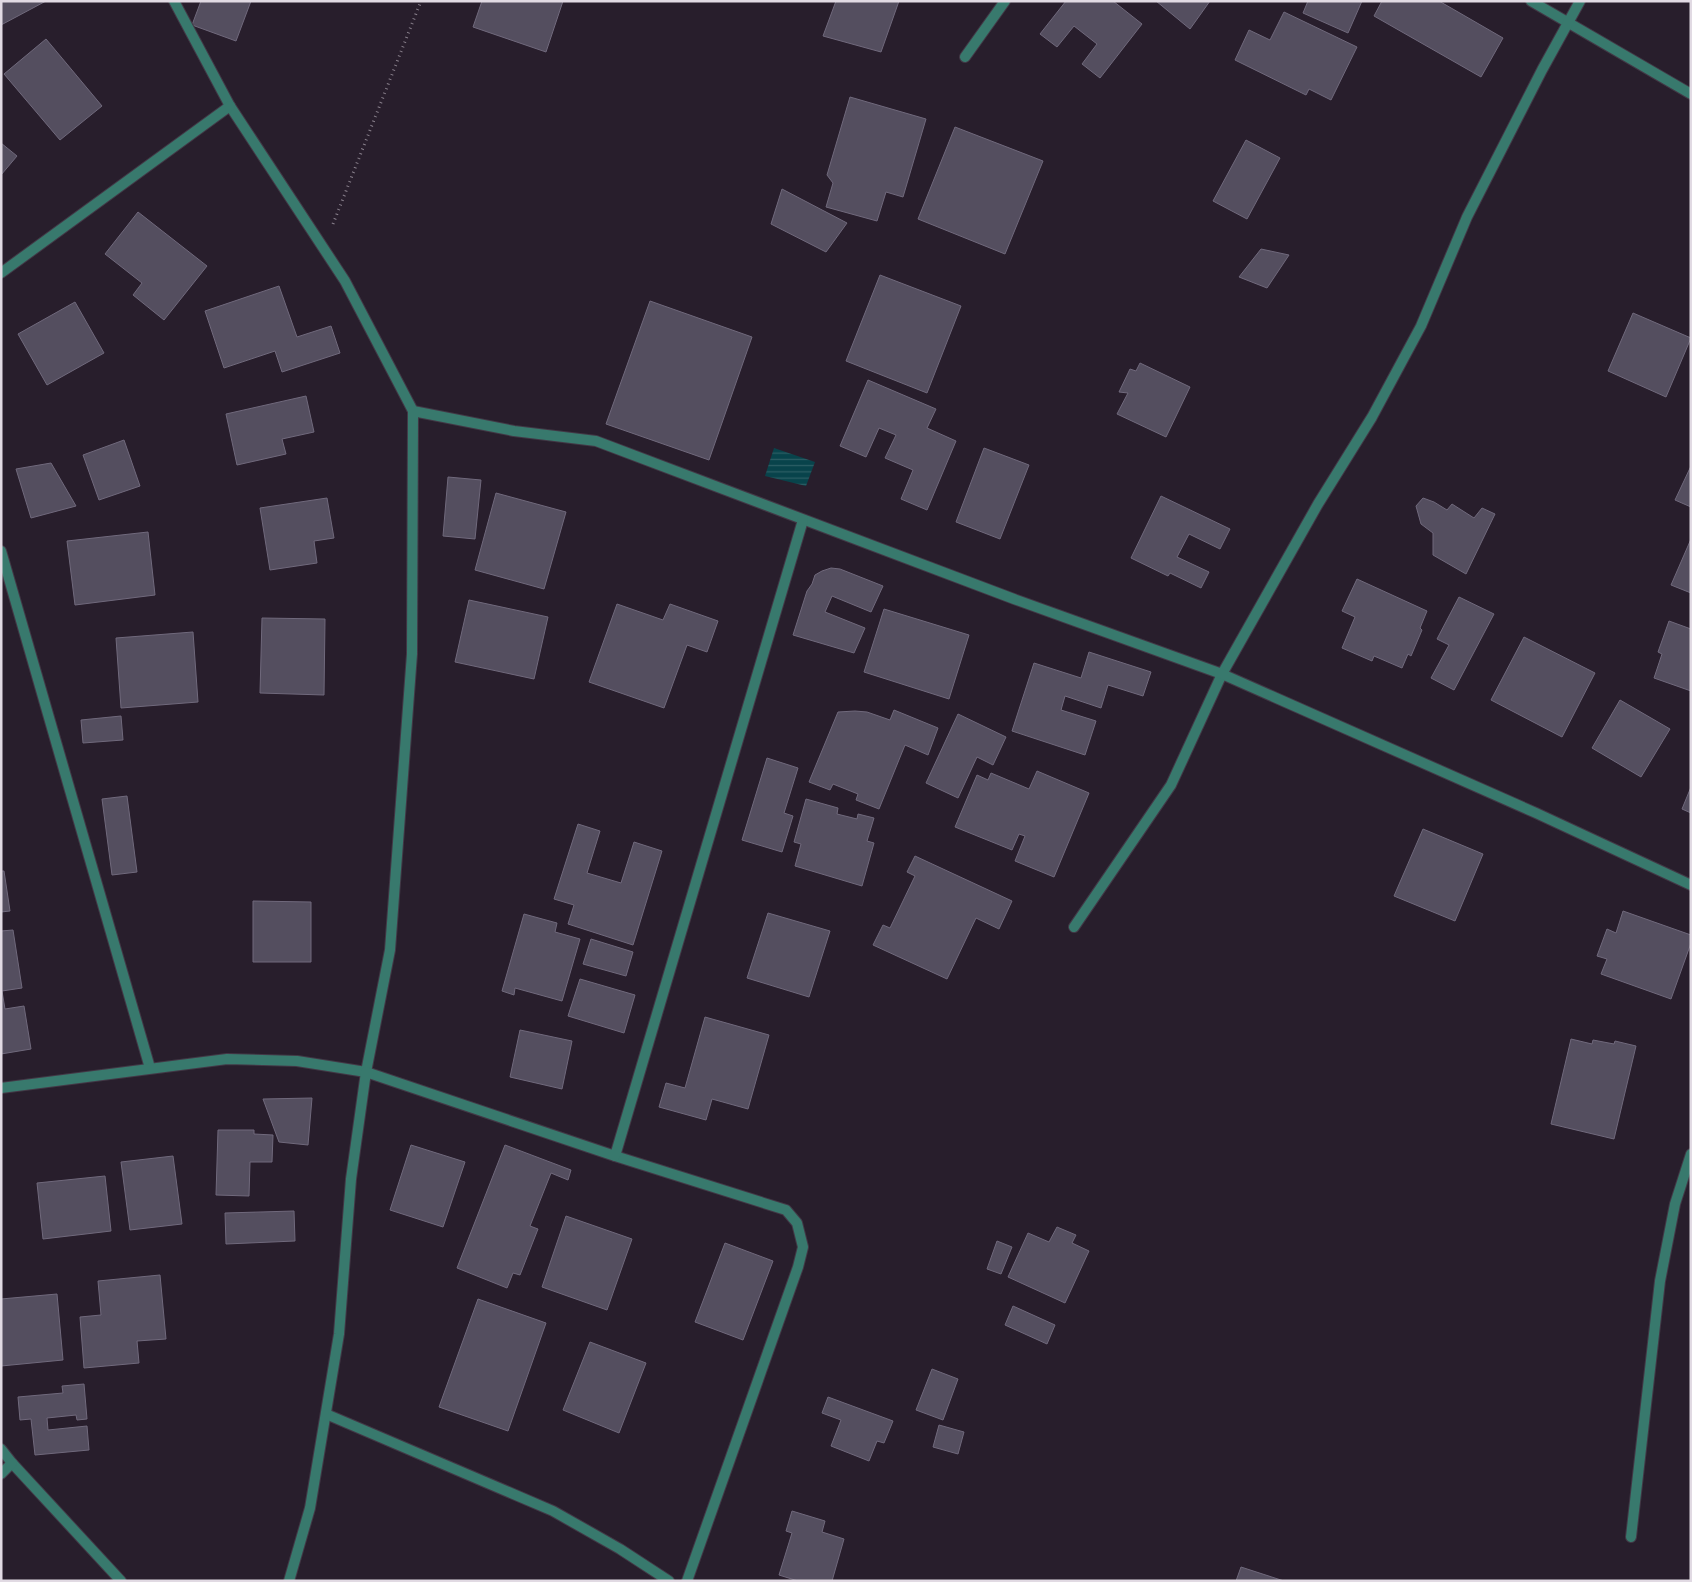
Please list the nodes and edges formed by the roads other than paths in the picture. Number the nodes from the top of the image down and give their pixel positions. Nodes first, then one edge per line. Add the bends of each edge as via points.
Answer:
1 (174, 1) edge
2 (1005, 1) edge
3 (1531, 1) edge
4 (1580, 1) edge
5 (1569, 24) junction
6 (966, 57) dead end
7 (1691, 94) edge
8 (230, 106) junction
9 (1, 273) edge
10 (413, 411) junction
11 (803, 520) junction
12 (1, 551) edge
13 (1222, 674) junction
14 (1691, 886) edge
15 (1074, 926) dead end
16 (150, 1068) junction
17 (366, 1072) junction
18 (1, 1088) edge
19 (1691, 1154) edge
20 (615, 1156) junction
21 (326, 1414) junction
22 (1, 1449) edge
23 (12, 1463) junction
24 (1, 1474) edge
25 (1631, 1537) dead end
26 (121, 1581) edge
27 (289, 1581) edge
28 (669, 1581) edge
29 (687, 1581) edge

1 - 8 street
2 - 6 street
3 - 5 street
4 - 5 street
5 - 7 street
5 - 13 street via 1467,217 1421,326 1372,417 1318,504
8 - 9 street
8 - 10 street via 345,281
10 - 11 street via 596,441
10 - 17 street via 412,654 390,950
11 - 13 street
11 - 20 street
12 - 16 street
13 - 14 street via 1536,813
13 - 15 street via 1171,785
16 - 17 street via 227,1059 297,1061
16 - 18 street
17 - 20 street
17 - 21 street via 351,1179 338,1334
19 - 25 street via 1675,1204 1660,1281
20 - 29 street via 786,1210 797,1223 803,1247
21 - 27 street via 310,1508
21 - 28 street via 553,1511
22 - 23 street
23 - 24 street
23 - 26 street

